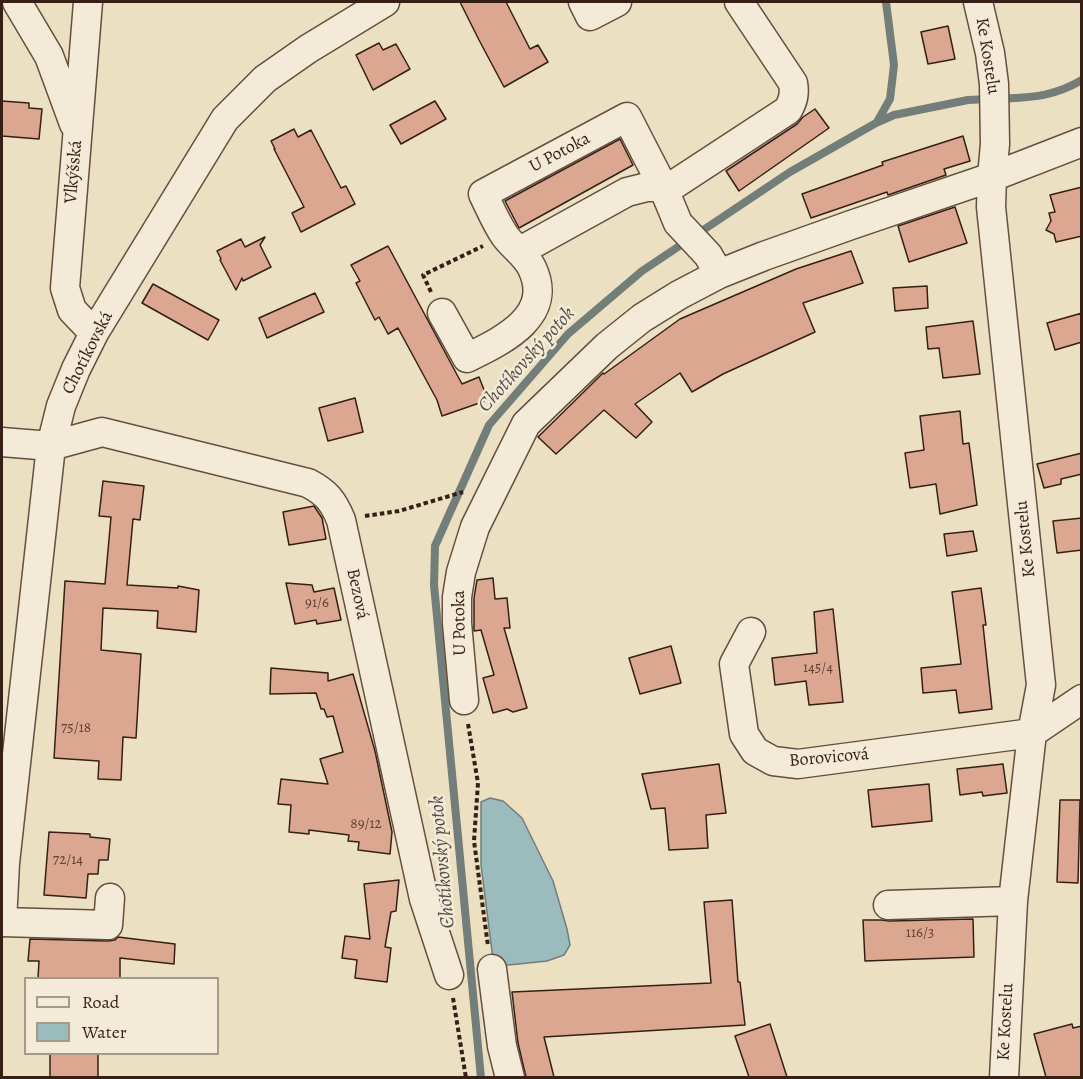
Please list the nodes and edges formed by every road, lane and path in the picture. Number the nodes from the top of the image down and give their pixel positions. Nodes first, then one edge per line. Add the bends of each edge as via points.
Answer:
1 (17, 2) edge
2 (88, 2) edge
3 (385, 2) edge
4 (583, 2) edge
5 (617, 2) edge
6 (739, 2) edge
7 (978, 2) edge
8 (77, 133) junction
9 (1082, 141) edge
10 (992, 177) junction
11 (663, 187) junction
12 (513, 243) junction
13 (713, 264) junction
14 (441, 313) joint
15 (94, 333) junction
16 (2, 442) edge
17 (51, 446) junction
18 (468, 491) dead end
19 (341, 520) junction
20 (751, 632) dead end
21 (1082, 699) edge
22 (464, 700) joint
23 (1032, 733) junction
24 (110, 898) dead end
25 (1013, 901) junction
26 (888, 905) dead end
27 (2, 922) edge
28 (492, 969) joint
29 (449, 975) joint
30 (466, 1077) edge
31 (510, 1077) edge
32 (1004, 1077) edge

1 - 8 street via 49,56
2 - 8 street, Vlkýšská
3 - 15 street, Chotíkovská via 265,79 225,119
4 - 5 street via 591,15
6 - 11 street via 793,83 793,102 788,110 675,184
7 - 10 street, Ke Kostelu via 994,84
8 - 15 street, Vlkýšská via 65,288 72,310
9 - 10 street, U Potoka
10 - 13 street, U Potoka via 764,256
10 - 23 street, Ke Kostelu via 991,207 1041,686
11 - 12 street via 627,192
11 - 12 street, U Potoka via 627,117 483,194
11 - 13 street, U Potoka via 678,223
12 - 14 path via 423,275
12 - 14 street, U Potoka via 532,267 537,284 529,317 502,340 466,358
13 - 22 street, U Potoka via 679,295 607,346 526,424 475,527 461,572 457,623
15 - 17 street, Chotíkovská via 61,406
16 - 17 street
17 - 19 street, Bezová via 102,432 308,483 328,496
17 - 27 street, Chotíkovská via 5,863
18 - 19 path via 399,511
19 - 29 street, Bezová via 424,899
20 - 23 street, Borovicová via 734,664 744,734 755,751 772,761 798,764
21 - 23 street
22 - 28 path via 478,783 474,841
23 - 25 street, Ke Kostelu
24 - 27 street via 108,925
25 - 26 street
25 - 32 street, Ke Kostelu
28 - 31 street
29 - 30 path

